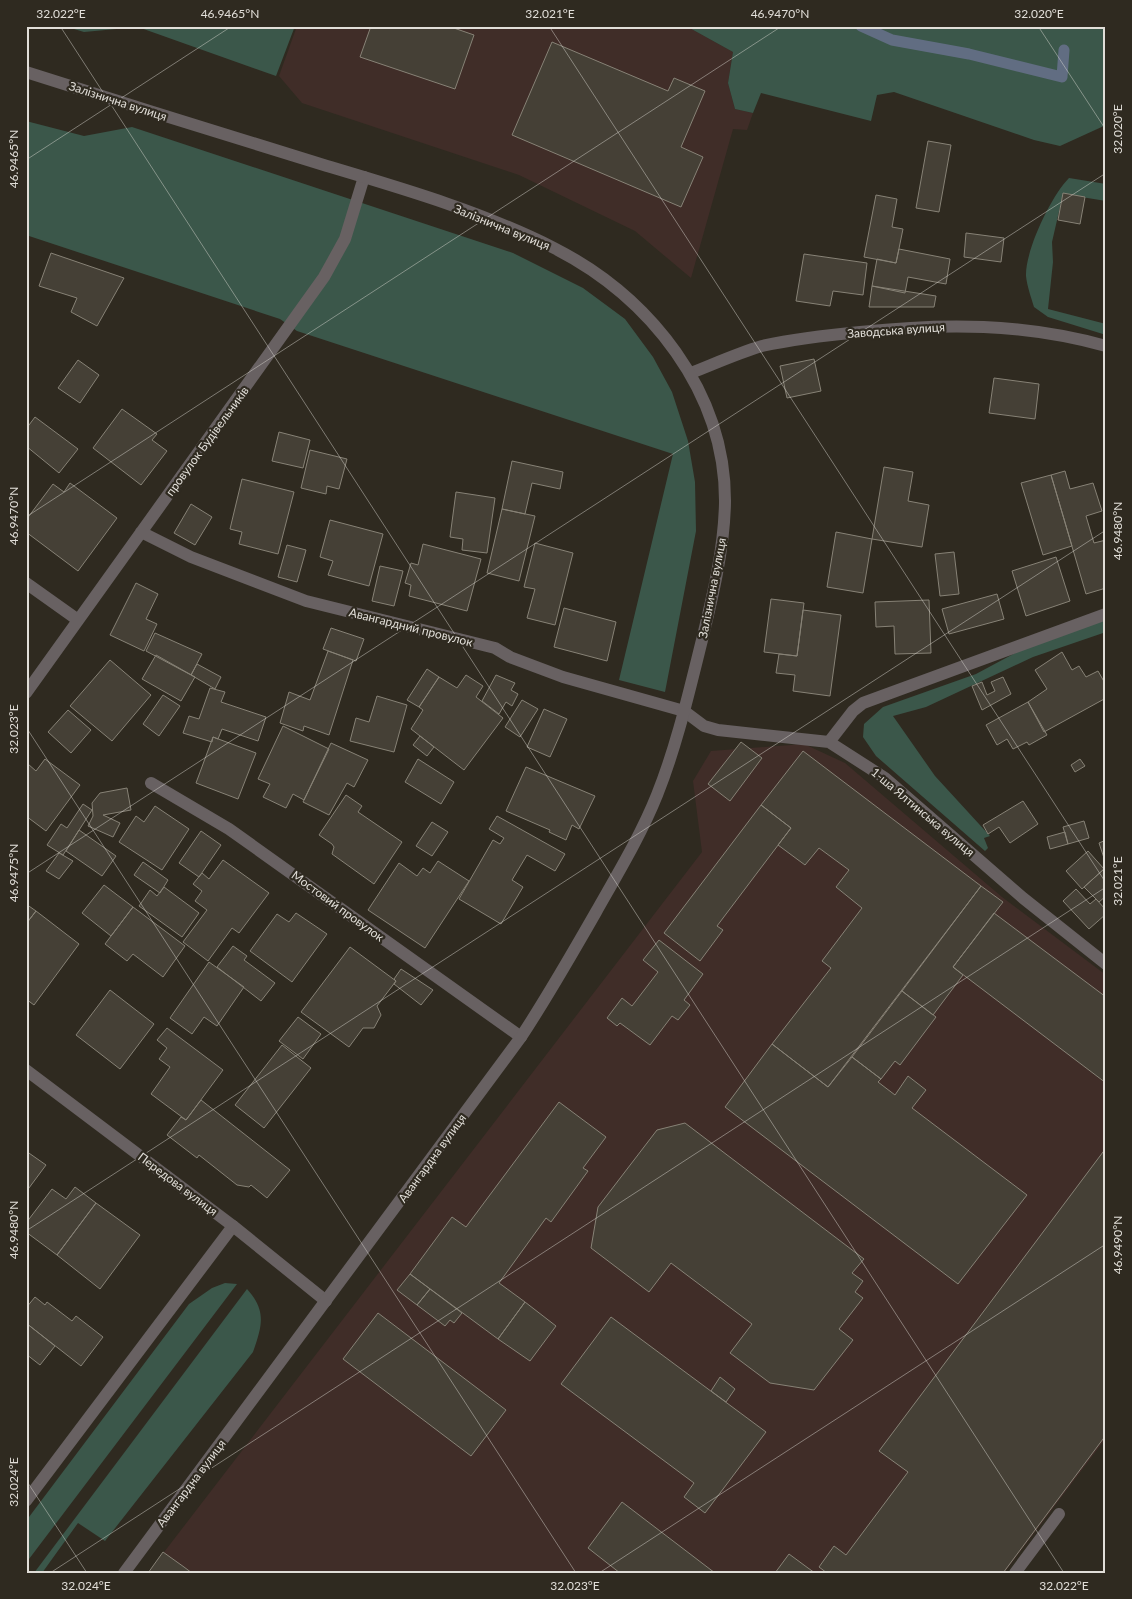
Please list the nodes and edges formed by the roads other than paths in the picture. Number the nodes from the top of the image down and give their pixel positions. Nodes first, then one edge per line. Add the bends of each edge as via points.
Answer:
1 (26, 72) edge
2 (364, 177) junction
3 (1106, 346) edge
4 (691, 373) junction
5 (141, 532) junction
6 (26, 583) edge
7 (1106, 614) edge
8 (78, 620) junction
9 (26, 693) edge
10 (684, 711) junction
11 (829, 742) junction
12 (151, 783) dead end
13 (1106, 964) edge
14 (520, 1037) junction
15 (26, 1070) edge
16 (233, 1226) junction
17 (326, 1301) junction
18 (26, 1501) edge
19 (1059, 1514) dead end
20 (124, 1573) edge
21 (1015, 1573) edge

1 - 2 street, Залізнична вулиця
2 - 4 street, Залізнична вулиця via 508,227 582,264 636,307 677,352
2 - 5 street, провулок Будівельників via 345,239 328,270
3 - 4 street, Заводська вулиця via 1068,335 1013,328 914,328 836,334 778,343 738,354
4 - 10 street, Залізнична вулиця via 709,412 719,448 725,504 712,601
5 - 8 street, провулок Будівельників
5 - 10 street, Авангардний провулок via 200,561 306,601 495,648 563,677
6 - 8 street
7 - 11 street via 863,703
8 - 9 street, провулок Будівельників
10 - 11 street, 1-ша Ялтинська вулиця via 704,726 718,730
10 - 14 street, Авангардна вулиця via 668,767 641,829 546,999
11 - 13 street, 1-ша Ялтинська вулиця via 885,778 1023,898
12 - 14 street, Мостовий провулок via 229,828
14 - 17 street, Авангардна вулиця
15 - 16 street, Передова вулиця
16 - 17 street, Передова вулиця
16 - 18 street
17 - 20 street, Авангардна вулиця
19 - 21 street

